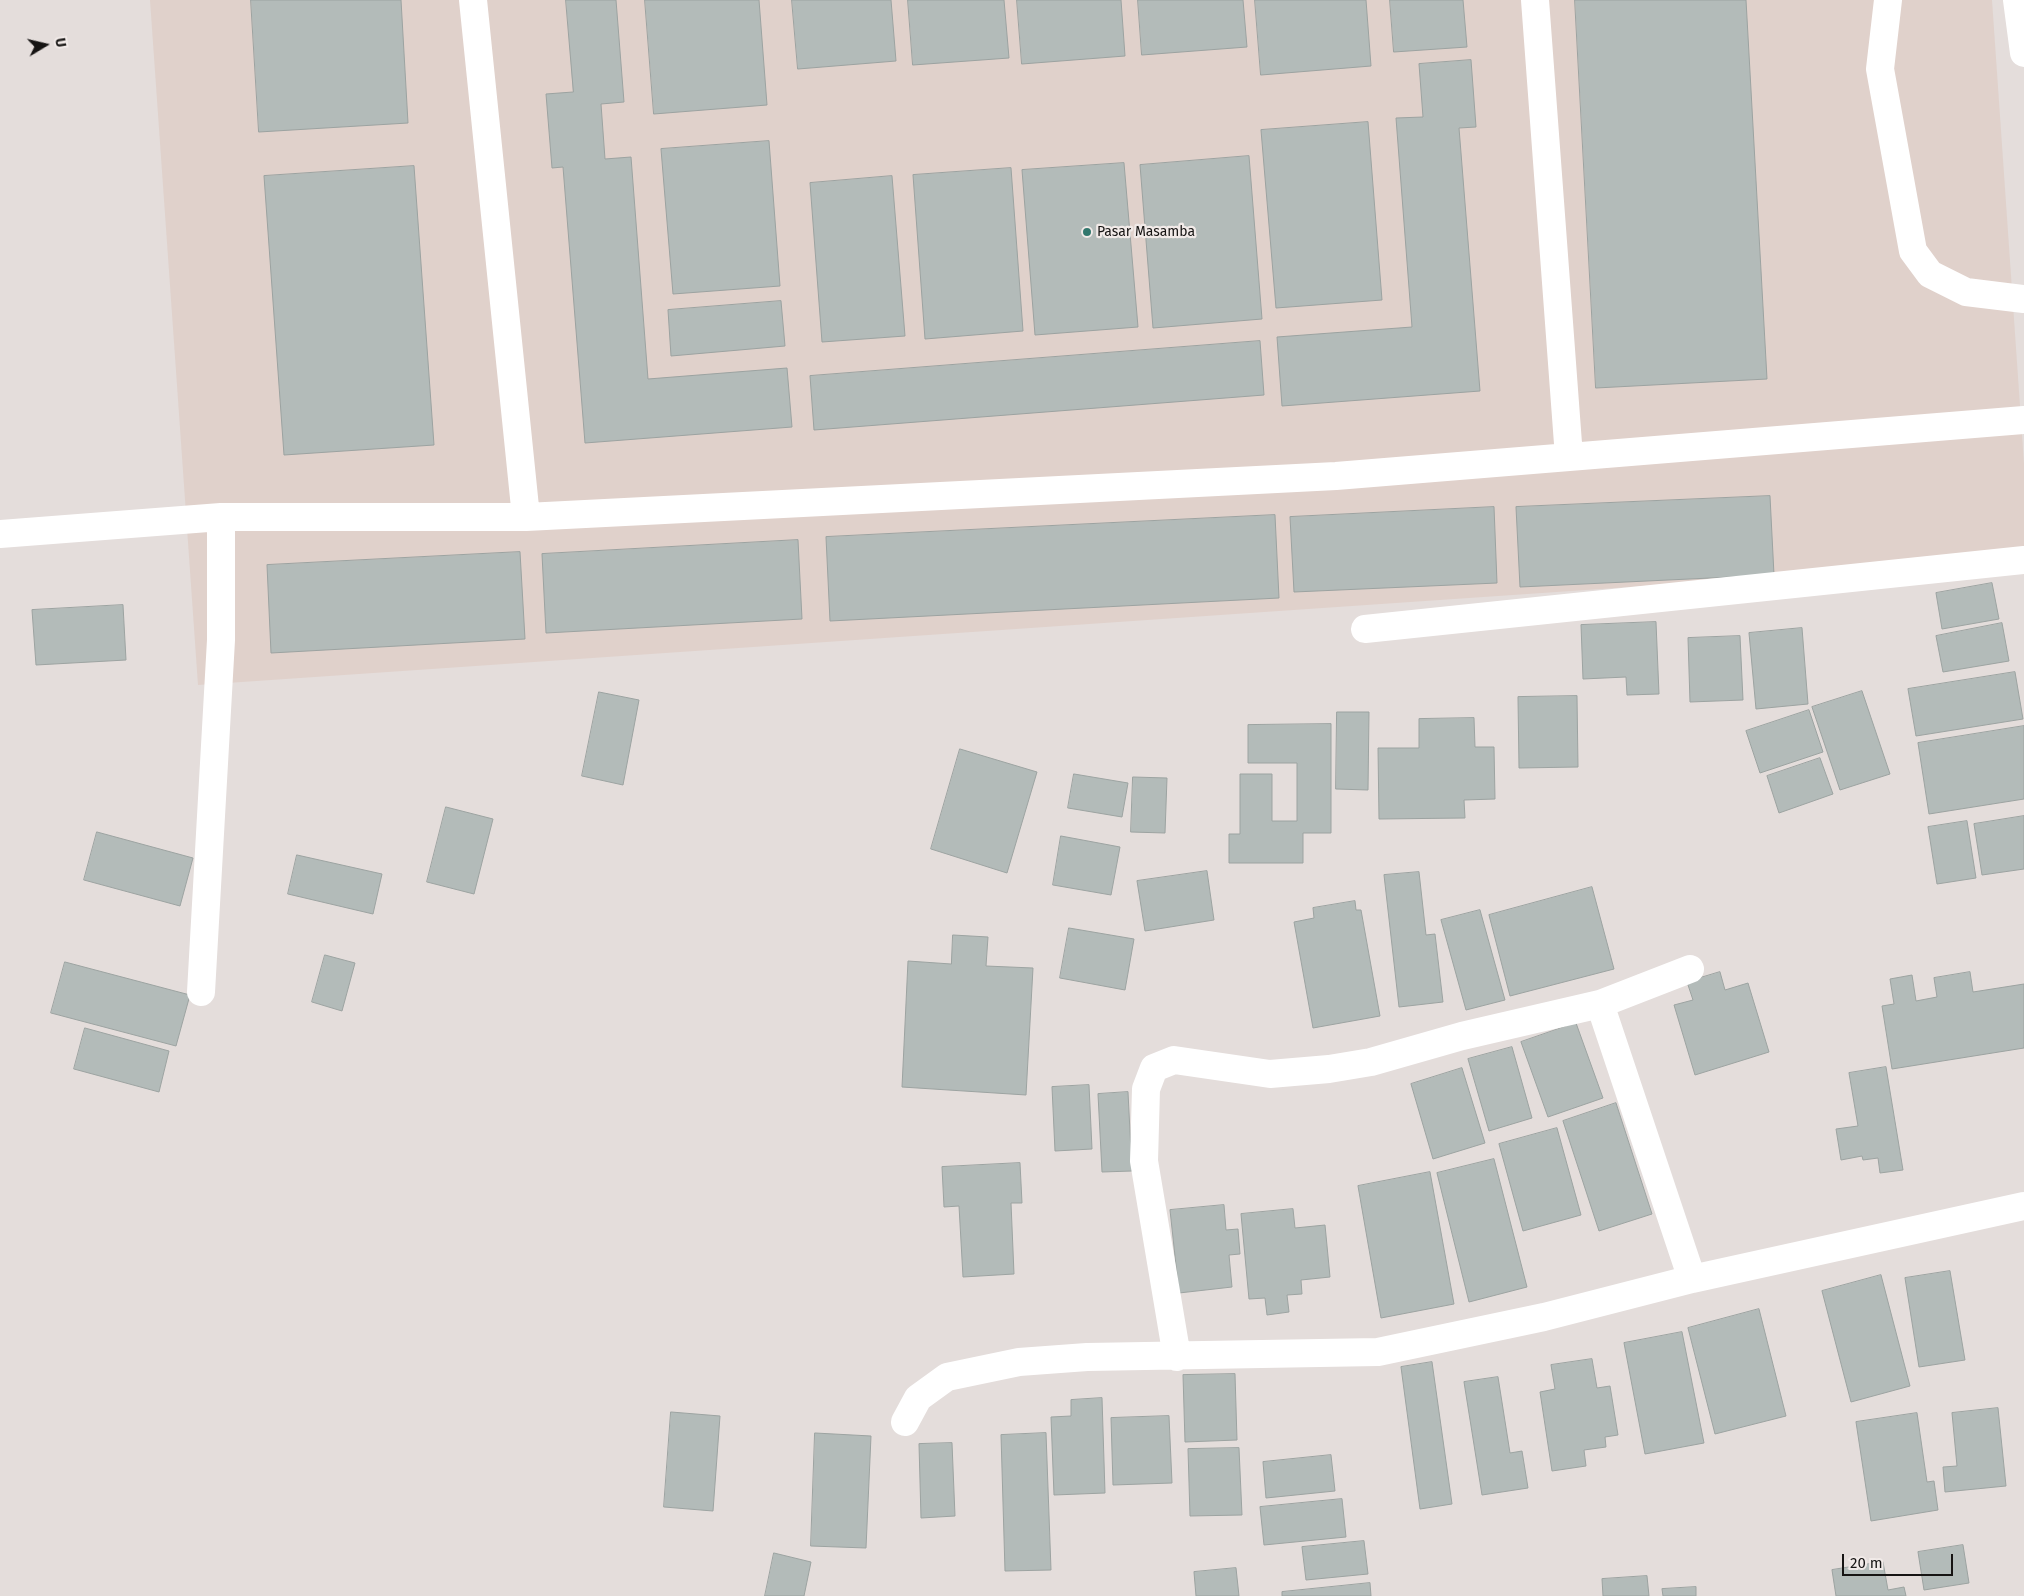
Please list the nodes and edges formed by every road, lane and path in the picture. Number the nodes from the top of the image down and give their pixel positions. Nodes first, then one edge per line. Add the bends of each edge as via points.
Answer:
1 (473, 0) edge
2 (1535, 0) edge
3 (1888, 0) edge
4 (2017, 0) edge
5 (2024, 53) edge
6 (2024, 299) edge
7 (2024, 420) edge
8 (1568, 456) junction
9 (221, 517) junction
10 (526, 517) junction
11 (0, 534) edge
12 (2024, 560) edge
13 (1365, 630) dead end
14 (1690, 969) dead end
15 (202, 992) dead end
16 (1600, 1004) junction
17 (2024, 1206) edge
18 (1692, 1279) junction
19 (1177, 1357) junction
20 (905, 1422) dead end

1 - 10 main road
2 - 8 main road
3 - 6 main road via 1880,69 1913,251 1930,274 1966,292
4 - 5 main road
7 - 8 main road
8 - 10 main road via 1336,476
9 - 10 main road
9 - 11 main road
9 - 15 main road via 221,640
12 - 13 main road
14 - 16 main road
16 - 18 main road
16 - 19 main road via 1462,1036 1363,1064 1270,1074 1174,1060 1154,1068 1146,1089 1144,1161
17 - 18 main road
18 - 19 main road via 1544,1317 1378,1352
19 - 20 main road via 1020,1362 947,1377 918,1398

